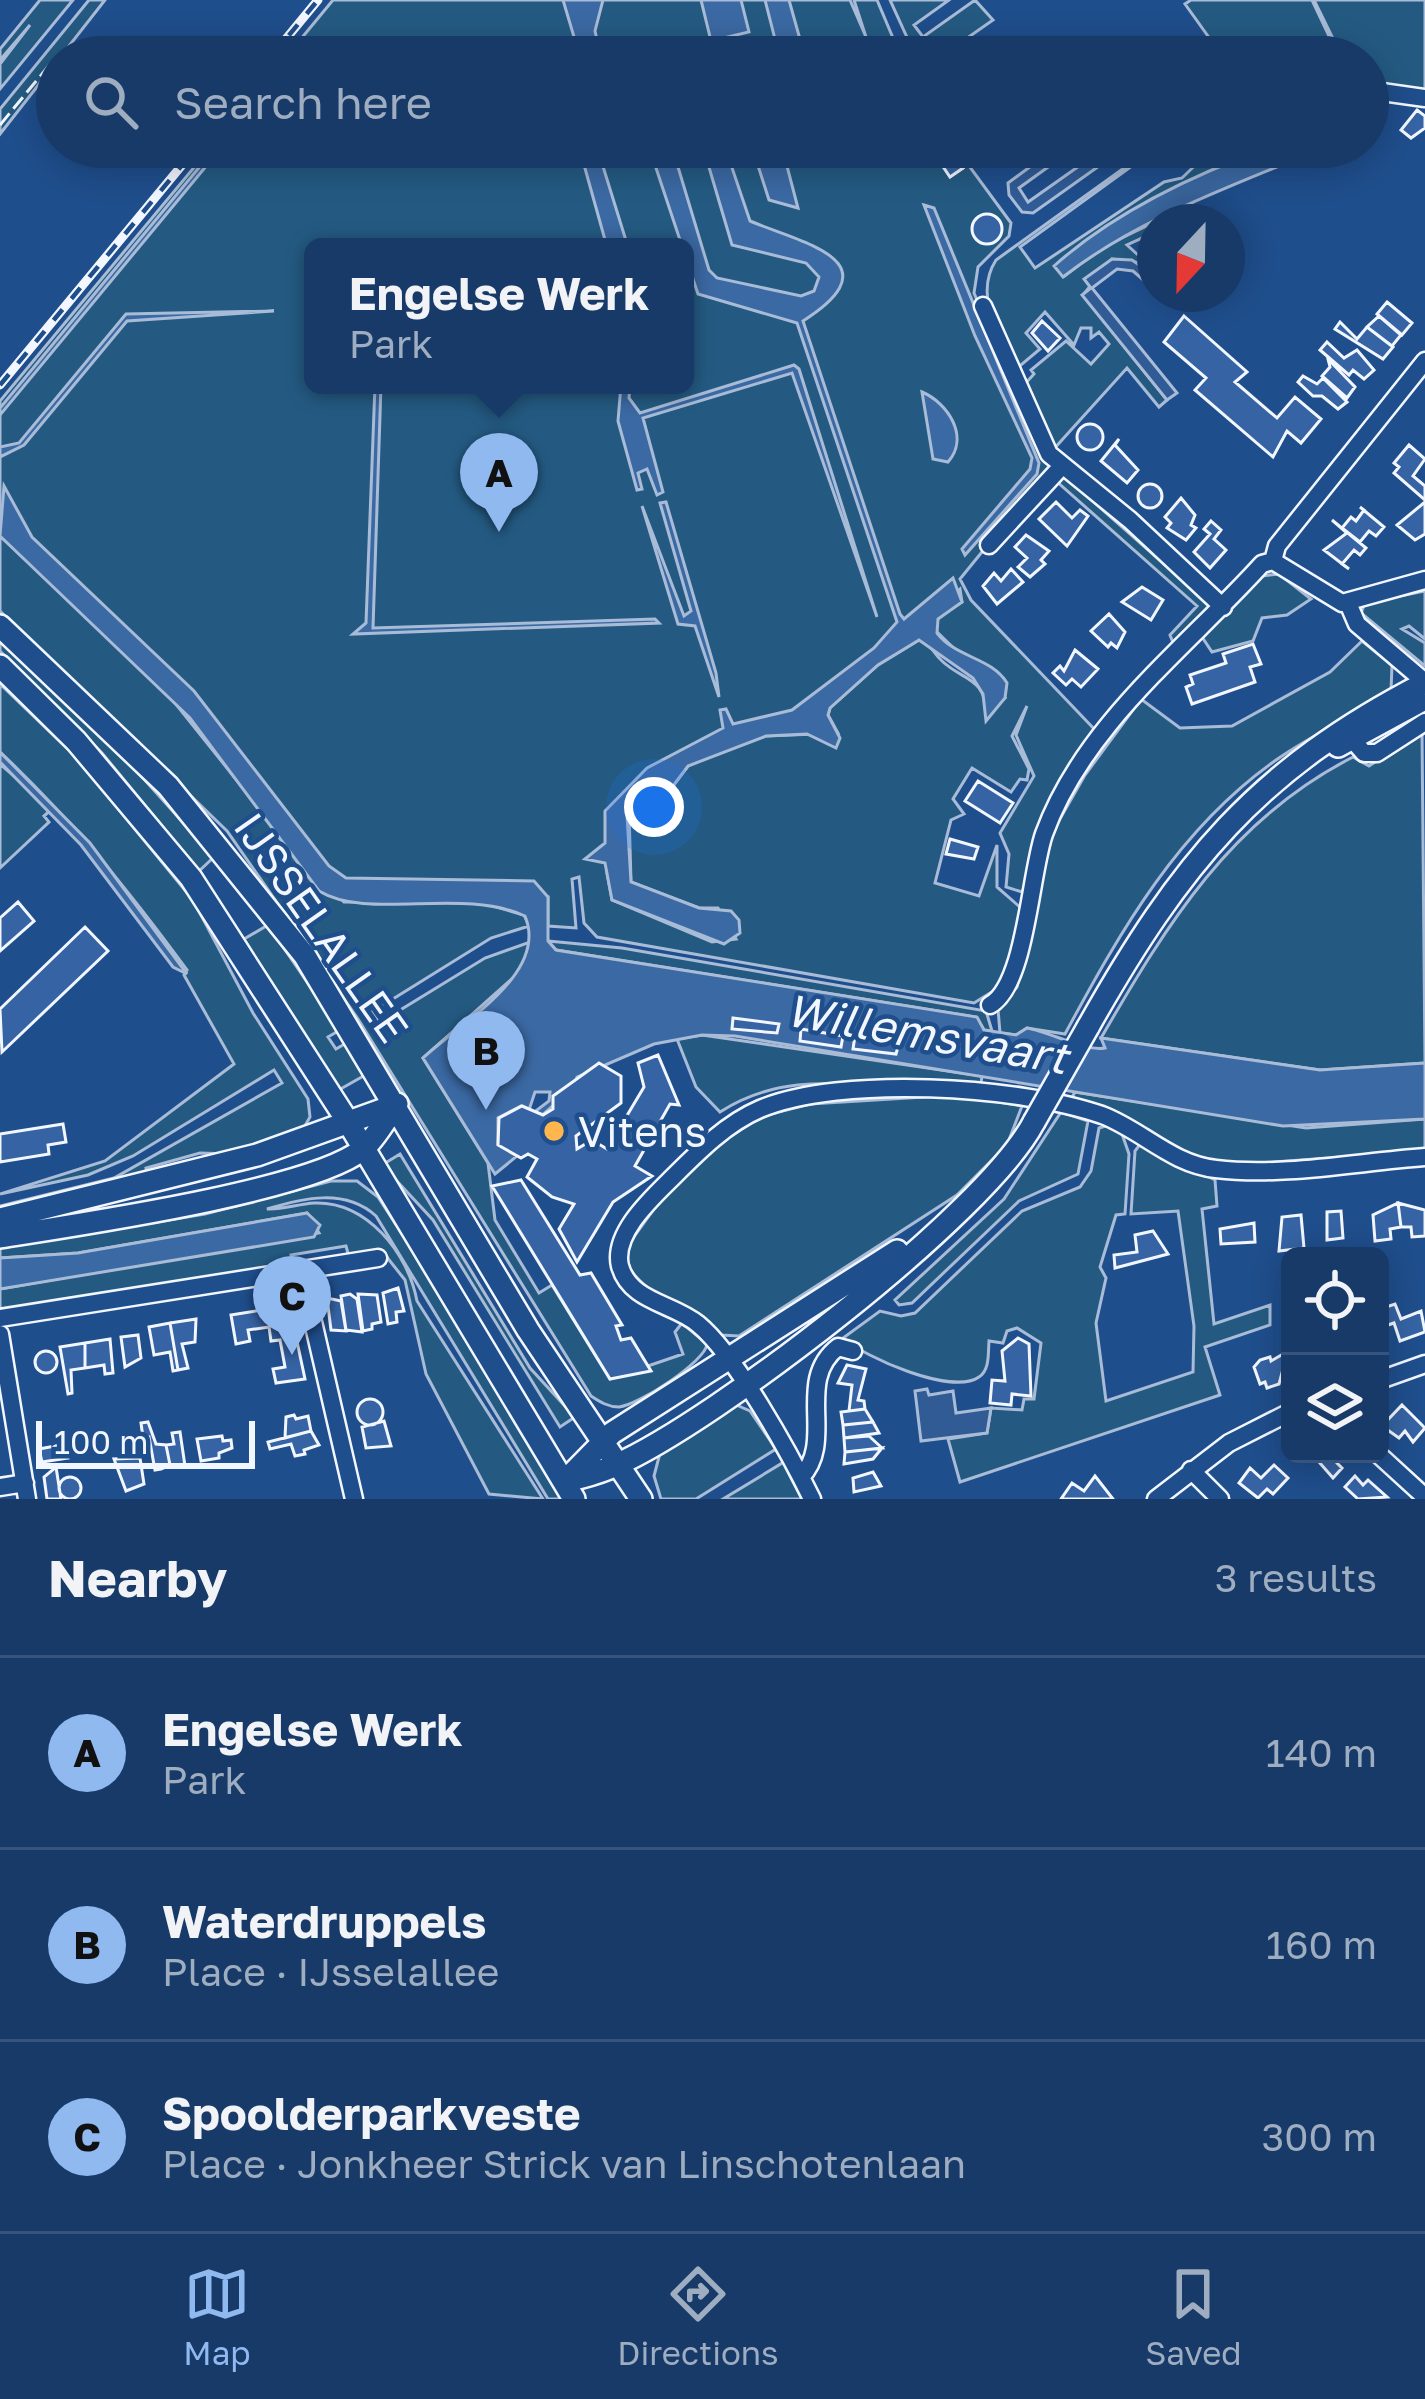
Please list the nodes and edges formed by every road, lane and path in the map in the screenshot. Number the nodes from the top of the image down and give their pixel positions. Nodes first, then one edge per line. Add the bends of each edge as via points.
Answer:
1 (1389, 93) edge
2 (1425, 98) edge
3 (983, 306) dead end
4 (1425, 361) edge
5 (1062, 466) junction
6 (989, 545) dead end
7 (1273, 561) junction
8 (1425, 580) edge
9 (1348, 603) junction
10 (1223, 608) junction
11 (0, 626) edge
12 (0, 666) edge
13 (1425, 682) edge
14 (1425, 699) edge
15 (1425, 722) edge
16 (1351, 738) junction
17 (1280, 778) junction
18 (990, 1005) dead end
19 (397, 1104) junction
20 (348, 1122) junction
21 (362, 1150) junction
22 (1425, 1157) edge
23 (0, 1219) edge
24 (948, 1220) junction
25 (0, 1238) edge
26 (378, 1258) dead end
27 (301, 1270) junction
28 (0, 1318) edge
29 (0, 1334) edge
30 (854, 1351) dead end
31 (727, 1358) junction
32 (1425, 1364) edge
33 (1389, 1377) edge
34 (743, 1384) junction
35 (1281, 1416) edge
36 (603, 1439) junction
37 (1388, 1463) edge
38 (618, 1465) junction
39 (1191, 1469) junction
40 (801, 1477) junction
41 (0, 1487) edge
42 (26, 1491) edge
43 (569, 1491) edge
44 (1425, 1497) edge
45 (354, 1499) edge
46 (641, 1499) edge
47 (812, 1499) edge
48 (1156, 1499) edge
49 (1220, 1499) edge

1 - 2 street
3 - 5 street via 1041,443
4 - 7 street via 1276,546
5 - 6 street
5 - 10 street
7 - 9 street
7 - 10 street
8 - 9 street
9 - 13 street via 1357,624
10 - 18 street via 1119,712 1055,810 1010,983
11 - 19 main road, IJSSELALLEE via 100,716 205,828 305,956
12 - 20 main road, IJSSELALLEE via 76,741 191,878
13 - 17 main road via 1312,747
14 - 16 main road
15 - 16 street via 1377,753 1364,753
16 - 17 main road
17 - 24 main road, bridge via 1185,873 1132,949 1034,1123
19 - 20 main road
19 - 21 main road
19 - 36 main road, IJSSELALLEE via 528,1330
20 - 21 main road, IJSSELALLEE
20 - 23 main road via 256,1155
21 - 25 main road via 219,1197
21 - 43 main road, IJSSELALLEE
22 - 31 street via 1218,1169 1173,1156 1094,1113 985,1091 856,1091 776,1104 740,1120 687,1163 642,1210 619,1254 633,1289 698,1324
24 - 31 main road
24 - 34 main road
26 - 27 street
27 - 28 street
27 - 45 street
29 - 42 street
30 - 40 street via 838,1347 818,1370 814,1457
31 - 34 street
31 - 36 main road
32 - 33 street
34 - 38 main road
34 - 40 street
35 - 39 street
36 - 38 main road, IJSSELALLEE
36 - 43 main road
37 - 44 street
38 - 43 main road
38 - 46 main road, IJSSELALLEE
39 - 48 street
39 - 49 street
40 - 47 street
41 - 42 street

